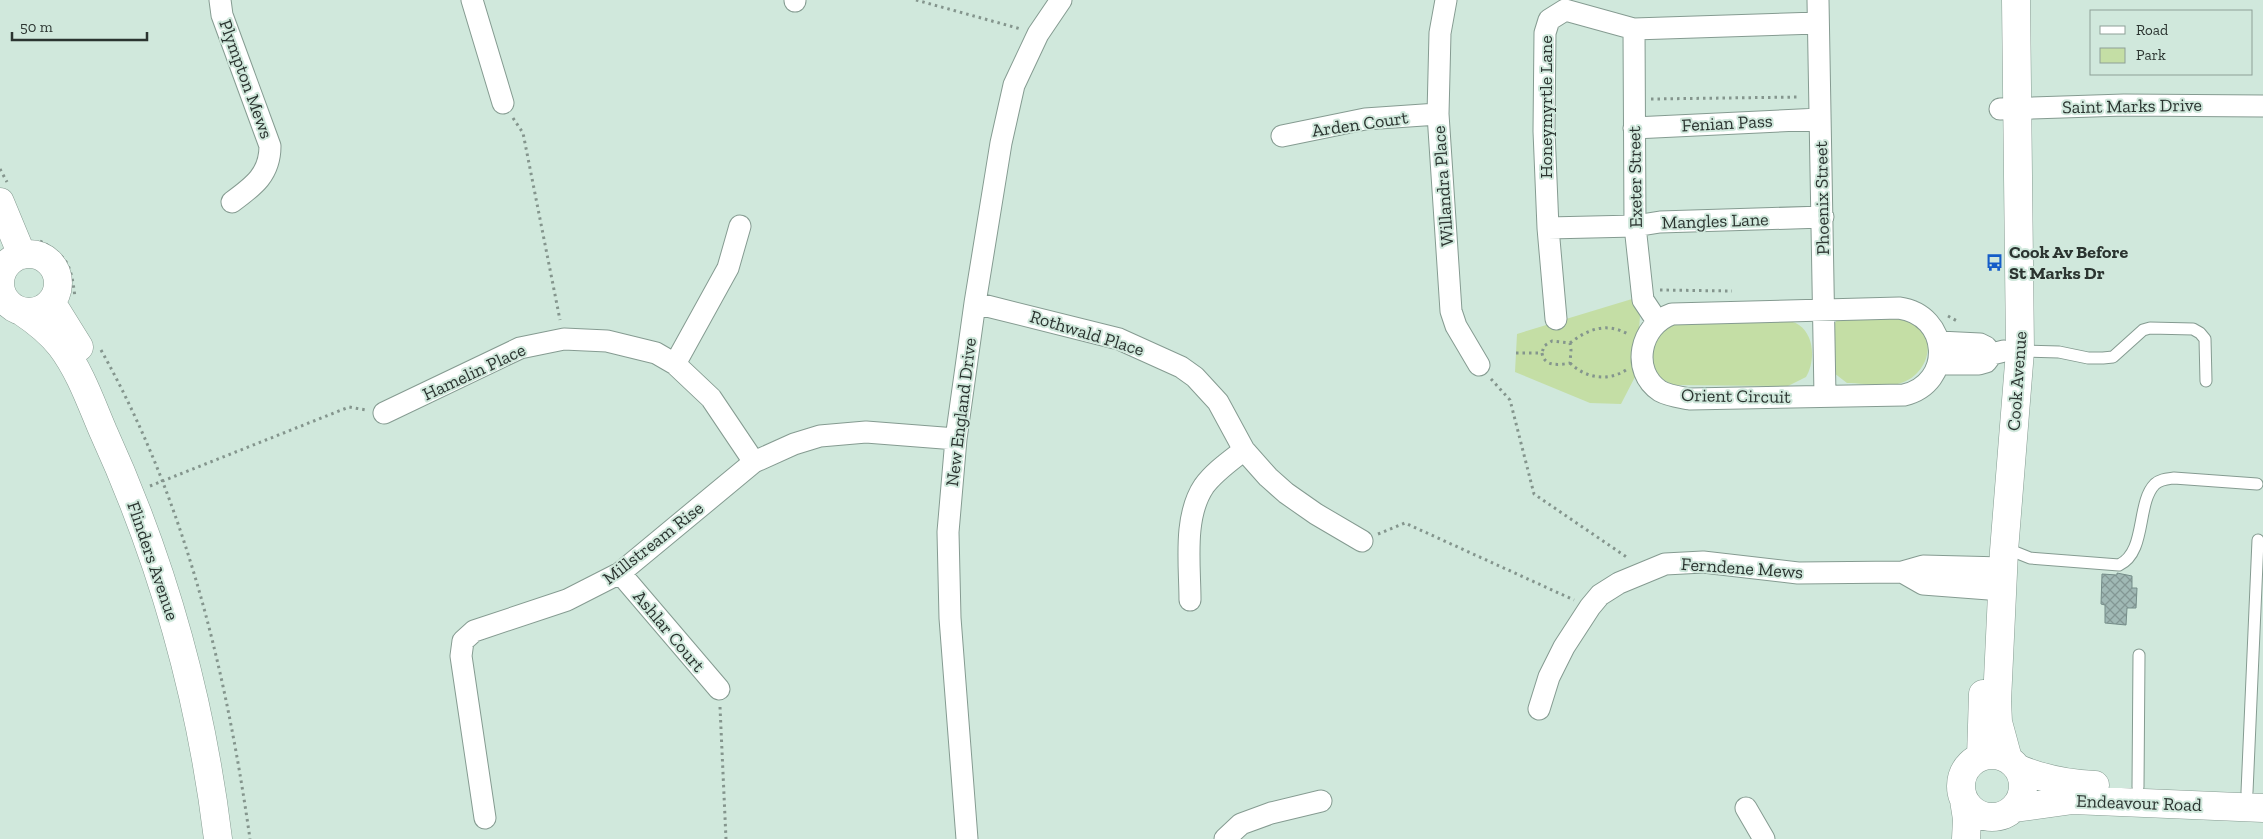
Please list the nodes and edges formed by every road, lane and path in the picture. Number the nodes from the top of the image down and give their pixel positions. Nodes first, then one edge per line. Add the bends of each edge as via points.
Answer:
1 (220, 0) edge
2 (472, 0) edge
3 (916, 0) edge
4 (1061, 0) edge
5 (1446, 0) edge
6 (1818, 0) edge
7 (1998, 0) edge
8 (2016, 0) edge
9 (1818, 23) junction
10 (1634, 29) junction
11 (1038, 34) junction
12 (1803, 96) dead end
13 (1634, 100) junction
14 (503, 103) joint
15 (2263, 106) edge
16 (2009, 109) junction
17 (1438, 114) junction
18 (1820, 119) junction
19 (1634, 128) junction
20 (1282, 136) dead end
21 (0, 202) edge
22 (232, 202) dead end
23 (1823, 217) junction
24 (740, 226) dead end
25 (1636, 226) junction
26 (1548, 228) junction
27 (7, 284) edge
28 (51, 302) junction
29 (975, 303) junction
30 (1824, 309) junction
31 (1556, 319) dead end
32 (1657, 321) junction
33 (564, 339) junction
34 (1630, 340) dead end
35 (1939, 342) junction
36 (1570, 344) junction
37 (2006, 352) junction
38 (1516, 353) dead end
39 (1542, 353) junction
40 (1570, 363) junction
41 (675, 364) junction
42 (1938, 364) junction
43 (1479, 365) joint
44 (1628, 368) dead end
45 (2206, 380) dead end
46 (1826, 396) junction
47 (384, 413) joint
48 (956, 439) junction
49 (1244, 450) junction
50 (754, 462) junction
51 (2257, 484) dead end
52 (145, 488) junction
53 (2258, 540) dead end
54 (1362, 541) joint
55 (1996, 569) junction
56 (1643, 572) junction
57 (620, 573) junction
58 (1190, 600) dead end
59 (1590, 607) junction
60 (2139, 654) dead end
61 (719, 689) joint
62 (1539, 709) dead end
63 (1981, 757) junction
64 (2014, 764) junction
65 (2138, 787) junction
66 (2258, 797) edge
67 (1964, 800) junction
68 (1321, 801) dead end
69 (1746, 808) dead end
70 (2012, 810) junction
71 (485, 818) dead end
72 (218, 839) edge
73 (236, 839) edge
74 (726, 839) edge
75 (967, 839) edge
76 (1225, 839) edge
77 (1764, 839) edge
78 (1966, 839) edge
79 (1992, 839) edge

1 - 22 street, Plympton Mews via 222,14 270,146 268,164 256,184
2 - 14 street
3 - 11 path
4 - 11 street, New England Drive
5 - 17 street, Willandra Place via 1440,33
6 - 9 street, Phoenix Street
7 - 16 street, Cook Avenue
8 - 16 street, Cook Avenue
9 - 10 street, Honeymyrtle Lane
9 - 18 street, Phoenix Street
10 - 13 street, Exeter Street
10 - 26 street, Honeymyrtle Lane via 1572,10 1554,15 1546,26 1544,131
11 - 29 street, New England Drive via 1014,85 1001,143
12 - 13 path
13 - 19 street, Exeter Street
14 - 33 path via 523,133
15 - 16 street, Saint Marks Drive via 2124,105
16 - 37 street, Cook Avenue
17 - 20 street, Arden Court via 1365,119
17 - 43 street, Willandra Place via 1451,311
18 - 19 street, Fenian Pass
18 - 23 street, Phoenix Street
19 - 25 street, Exeter Street
21 - 27 street, Flinders Avenue
23 - 25 street, Mangles Lane via 1660,222
23 - 30 street, Phoenix Street
24 - 41 street via 728,268
25 - 26 street, Mangles Lane
25 - 32 street, Exeter Street via 1644,300
26 - 31 street, Honeymyrtle Lane
27 - 28 street via 41,310
27 - 28 street via 39,255 55,270 58,286
27 - 72 street, Flinders Avenue via 67,356 133,502 186,666
28 - 52 street, Flinders Avenue via 86,358
29 - 48 street, New England Drive
29 - 49 street, Rothwald Place via 1119,339 1181,367 1218,402
30 - 32 street via 1681,313
30 - 35 street via 1908,310 1928,321
30 - 46 street, Phoenix Street
32 - 46 street, Orient Circuit via 1646,336 1642,364 1650,381 1662,392 1690,399
33 - 41 street, Hamelin Place via 634,346
33 - 47 street, Hamelin Place via 506,354
34 - 36 path via 1630,335 1620,330 1596,328
35 - 37 street via 1980,344
35 - 42 street, Orient Circuit
36 - 39 path via 1552,341 1544,346
36 - 40 path
37 - 42 street via 1979,364
37 - 45 lane via 2059,352 2103,358 2117,354 2143,330 2193,330 2205,339
37 - 55 street, Cook Avenue
38 - 39 path
39 - 40 path via 1548,363
40 - 44 path via 1587,374 1603,378 1619,375
41 - 50 street, Hamelin Place via 711,398
42 - 46 street, Orient Circuit via 1927,384 1912,393
43 - 56 path via 1510,400 1534,494 1635,562
47 - 52 path via 349,407
48 - 50 street, Millstream Rise via 866,432 820,436
48 - 75 street, New England Drive via 948,532 950,618
49 - 54 street, Rothwald Place via 1286,493
49 - 58 street via 1213,476 1198,498 1193,513
50 - 57 street, Millstream Rise
51 - 55 lane via 2174,478 2162,480 2154,485 2148,497 2132,552 2119,565 2030,558 2015,552
52 - 73 street, Flinders Avenue via 187,604 205,668
53 - 66 lane
54 - 59 path via 1405,523
55 - 56 street, Ferndene Mews via 1923,584 1902,572 1798,573 1684,562 1665,564
55 - 63 street, Cook Avenue
55 - 64 street, Cook Avenue via 1998,722
56 - 59 street, Ferndene Mews via 1607,591
57 - 61 street, Ashlar Court
57 - 71 street, Millstream Rise via 567,600 474,631 463,641 461,656
59 - 62 street, Ferndene Mews via 1564,646
60 - 65 lane
61 - 74 path
63 - 64 street via 1995,755
63 - 67 street via 1968,766 1963,775 1961,790
64 - 65 street, Endeavour Road via 2046,779 2072,784
64 - 70 street via 2024,787 2022,798
65 - 66 street, Endeavour Road
66 - 70 street, Endeavour Road via 2073,800
67 - 70 street via 1974,812 1985,817 1998,817
67 - 78 street via 1968,819
68 - 76 street via 1241,824
69 - 77 street
70 - 79 street

